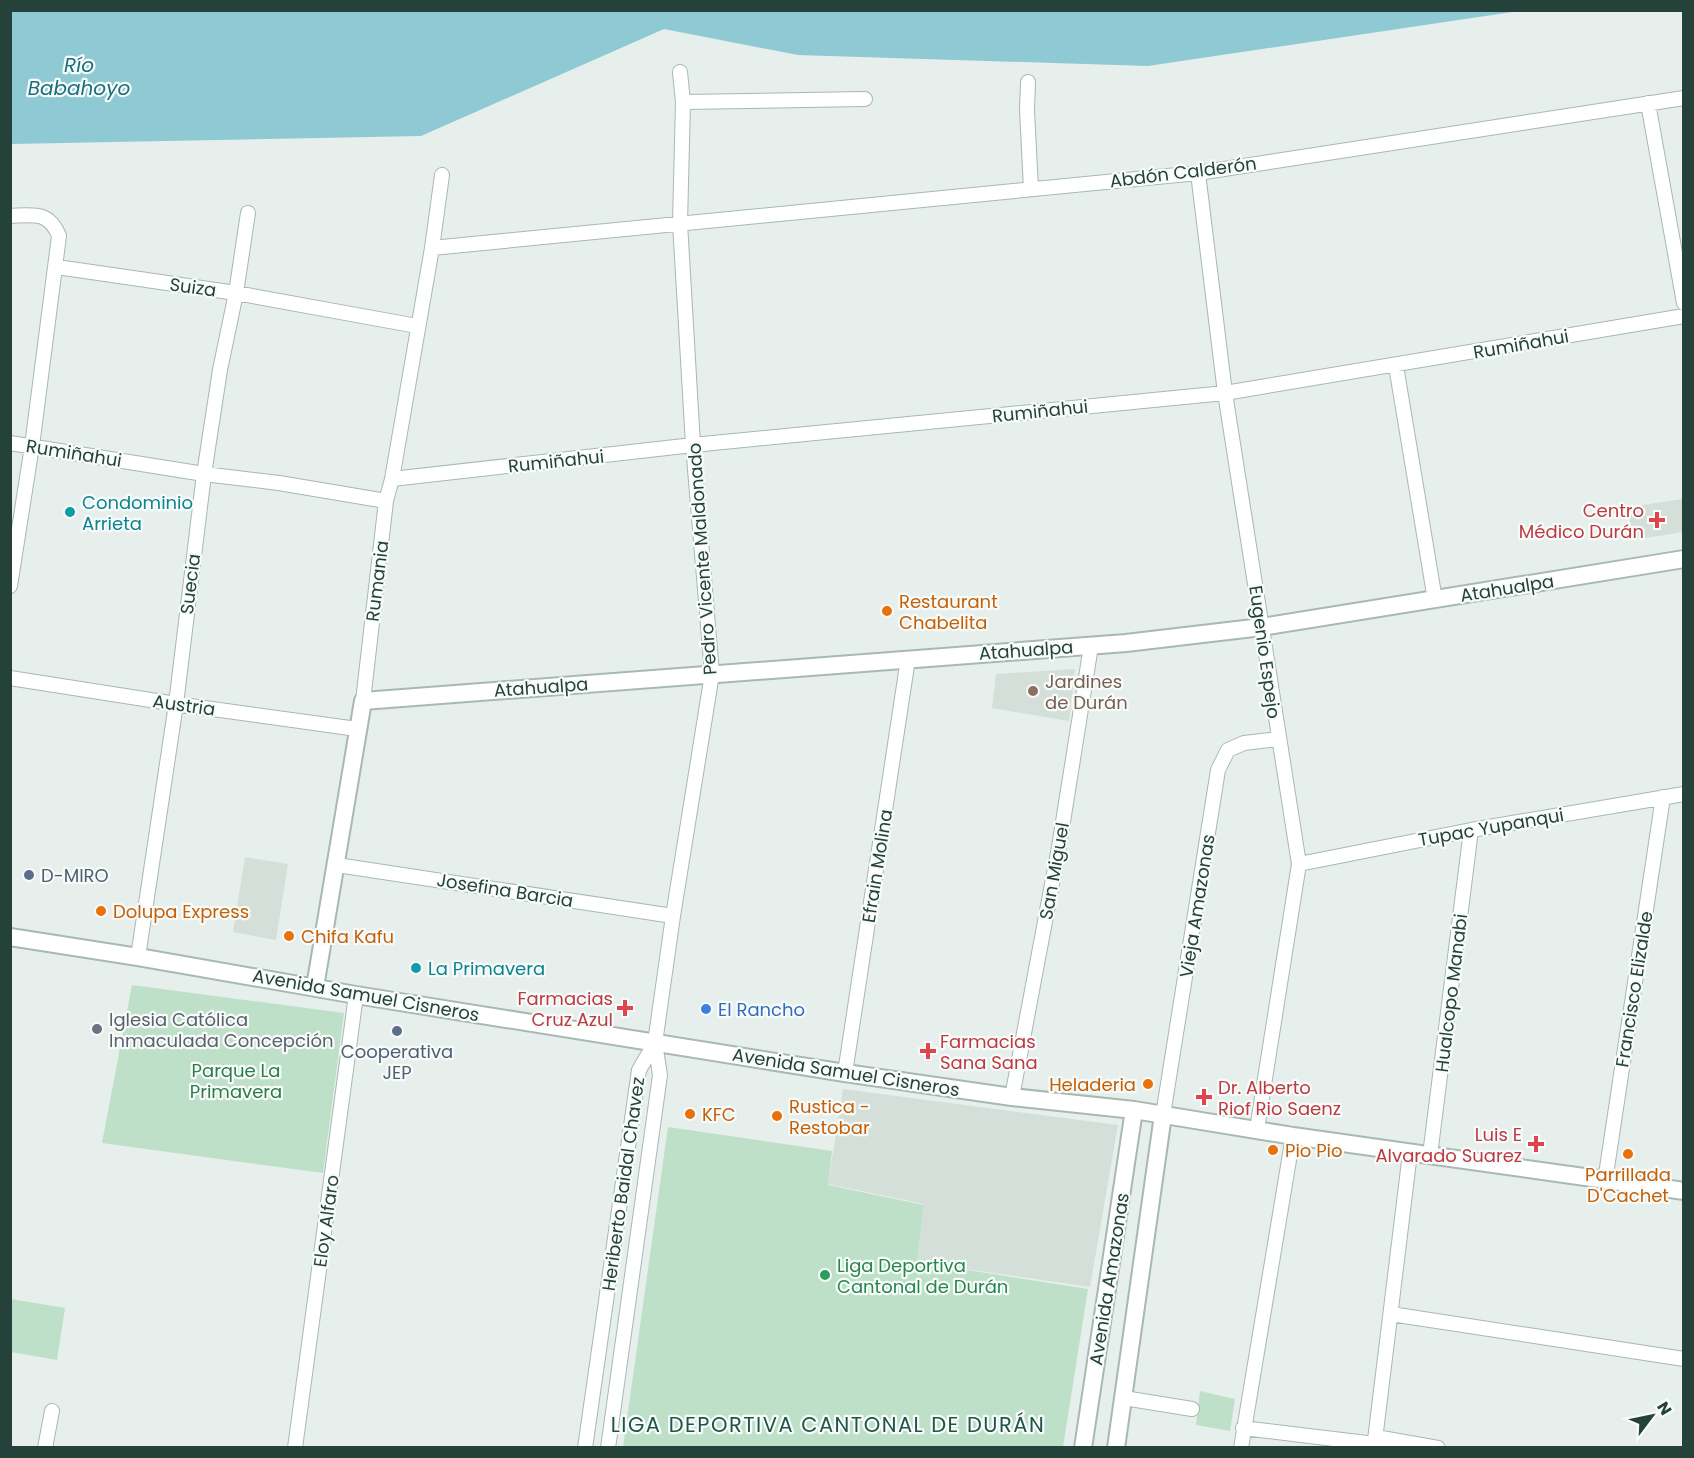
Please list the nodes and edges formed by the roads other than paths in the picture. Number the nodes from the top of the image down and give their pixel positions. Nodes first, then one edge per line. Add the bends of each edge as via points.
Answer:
1 (680, 72) dead end
2 (1028, 82) dead end
3 (1683, 98) edge
4 (865, 99) dead end
5 (683, 102) junction
6 (1648, 103) junction
7 (1198, 173) junction
8 (442, 175) dead end
9 (1031, 189) junction
10 (248, 213) dead end
11 (10, 216) edge
12 (680, 223) junction
13 (432, 248) junction
14 (57, 267) junction
15 (237, 293) junction
16 (1683, 303) edge
17 (1683, 316) edge
18 (417, 326) junction
19 (1396, 366) junction
20 (1225, 393) junction
21 (10, 443) edge
22 (32, 446) junction
23 (693, 446) junction
24 (204, 474) junction
25 (392, 479) junction
26 (386, 501) junction
27 (1683, 559) edge
28 (10, 586) edge
29 (1435, 600) junction
30 (1262, 627) junction
31 (1091, 646) junction
32 (908, 659) junction
33 (712, 674) junction
34 (10, 678) edge
35 (363, 701) junction
36 (176, 704) junction
37 (357, 729) junction
38 (1278, 739) junction
39 (1683, 794) edge
40 (1663, 797) junction
41 (1472, 830) junction
42 (1299, 864) junction
43 (337, 865) junction
44 (673, 916) junction
45 (10, 938) edge
46 (138, 957) junction
47 (315, 987) junction
48 (356, 995) junction
49 (655, 1043) junction
50 (845, 1073) junction
51 (1012, 1097) junction
52 (1134, 1110) junction
53 (1163, 1114) junction
54 (1257, 1129) junction
55 (1293, 1136) junction
56 (1410, 1153) junction
57 (1430, 1155) junction
58 (1605, 1181) junction
59 (1683, 1191) edge
60 (1391, 1314) junction
61 (1683, 1359) edge
62 (1124, 1398) junction
63 (1192, 1409) dead end
64 (52, 1411) dead end
65 (1243, 1428) junction
66 (1375, 1443) edge
67 (45, 1448) edge
68 (296, 1448) edge
69 (585, 1448) edge
70 (608, 1448) edge
71 (1083, 1448) edge
72 (1116, 1448) edge
73 (1240, 1448) edge
74 (1438, 1448) edge

1 - 5 street, Pedro Vicente Maldonado
2 - 9 street
3 - 6 street, Abdón Calderón
4 - 5 street
5 - 12 street, Pedro Vicente Maldonado
6 - 7 street, Abdón Calderón
6 - 16 street
7 - 9 street, Abdón Calderón
7 - 20 street, Eugenio Espejo
8 - 13 street, Rumania
9 - 12 street, Abdón Calderón
10 - 15 street, Suecia
11 - 14 street via 39,214 54,225 59,236
12 - 13 street, Abdón Calderón
12 - 23 street, Pedro Vicente Maldonado
13 - 18 street, Rumania
14 - 15 street, Suiza
14 - 22 street
15 - 18 street, Suiza
15 - 24 street, Suecia
17 - 19 street, Rumiñahui
18 - 25 street, Rumania
19 - 20 street, Rumiñahui
19 - 29 street
20 - 23 street, Rumiñahui
20 - 30 street, Eugenio Espejo
21 - 22 street, Rumiñahui
22 - 24 street, Rumiñahui
22 - 28 street
23 - 25 street, Rumiñahui
23 - 33 street, Pedro Vicente Maldonado
24 - 26 street, Rumiñahui
24 - 36 street, Suecia
25 - 26 street, Rumania
26 - 35 street, Rumania
27 - 29 street, Atahualpa
29 - 30 street, Atahualpa
30 - 31 street, Atahualpa
30 - 38 street, Eugenio Espejo
31 - 32 street, Atahualpa
31 - 51 street, San Miguel via 1059,847
32 - 33 street, Atahualpa
32 - 50 street, Efrain Molina
33 - 35 street, Atahualpa
33 - 44 street, Pedro Vicente Maldonado
34 - 36 street, Austria
35 - 37 street, Rumania
36 - 37 street, Austria
36 - 46 street, Suecia
37 - 43 street, Rumania
38 - 42 street, Eugenio Espejo
38 - 53 street, Vieja Amazonas via 1244,743 1228,750 1218,770
39 - 40 street, Tupac Yupanqui
40 - 41 street, Tupac Yupanqui
40 - 58 street, Francisco Elizalde
41 - 42 street, Tupac Yupanqui
41 - 57 street, Hualcopo Manabi
42 - 54 street, Eugenio Espejo
43 - 44 street, Josefina Barcia
43 - 47 street, Rumania
44 - 49 street, Pedro Vicente Maldonado
45 - 46 street, Avenida Samuel Cisneros
46 - 47 street, Avenida Samuel Cisneros
47 - 48 street, Avenida Samuel Cisneros
48 - 49 street, Avenida Samuel Cisneros
48 - 68 street, Eloy Alfaro
49 - 50 street, Avenida Samuel Cisneros
49 - 69 street, Heriberto Baidal Chavez via 639,1070
49 - 70 street, Heriberto Baidal Chavez via 660,1075
50 - 51 street, Avenida Samuel Cisneros
51 - 52 street, Avenida Samuel Cisneros
52 - 53 street, Avenida Samuel Cisneros
52 - 71 street, Avenida Amazonas
53 - 54 street, Avenida Samuel Cisneros
53 - 62 street, Avenida Amazonas
54 - 55 street, Avenida Samuel Cisneros
55 - 56 street, Avenida Samuel Cisneros
55 - 65 street
56 - 57 street, Avenida Samuel Cisneros
56 - 60 street
57 - 58 street, Avenida Samuel Cisneros
58 - 59 street, Avenida Samuel Cisneros
60 - 61 street
60 - 66 street
62 - 63 street
62 - 72 street, Avenida Amazonas
64 - 67 street
65 - 66 street
65 - 73 street
66 - 74 street

